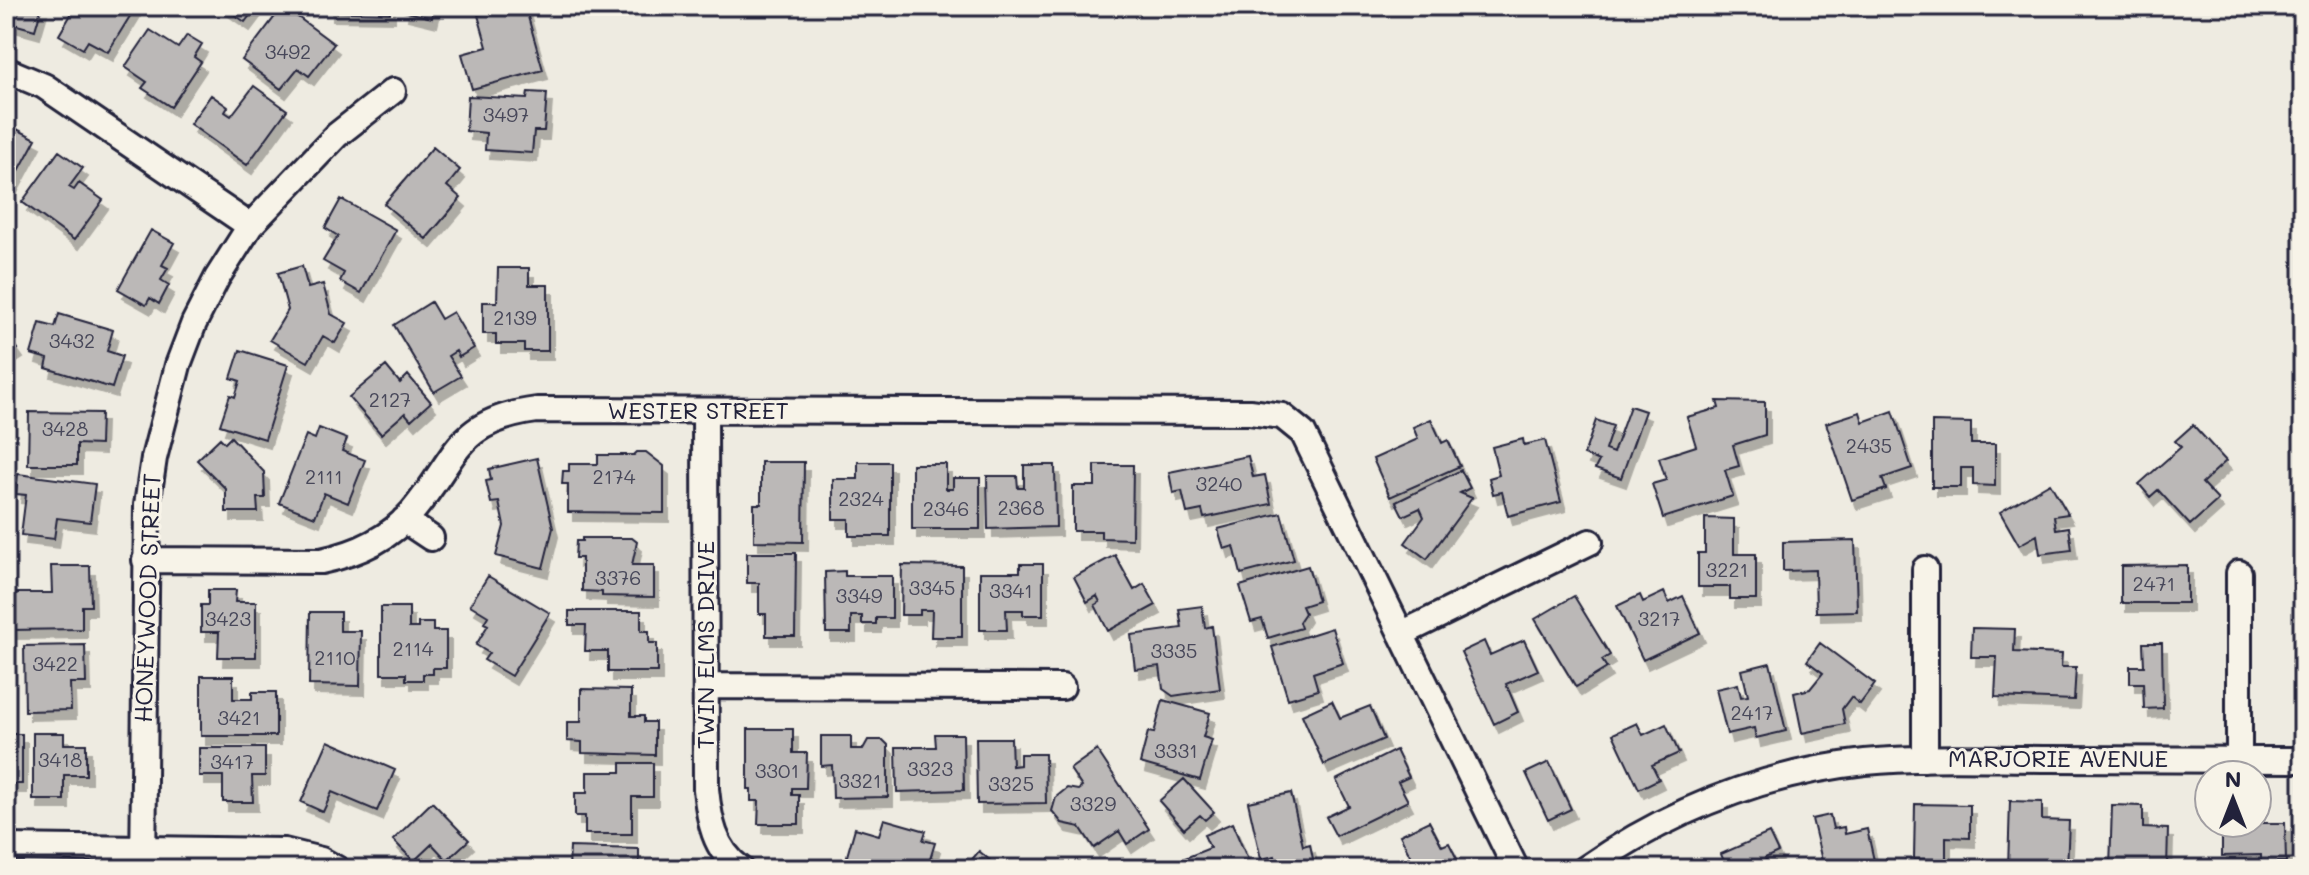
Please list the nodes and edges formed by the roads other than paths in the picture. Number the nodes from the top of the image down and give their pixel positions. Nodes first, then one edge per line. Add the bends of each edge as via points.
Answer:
1 (6, 70) edge
2 (393, 91) dead end
3 (250, 226) junction
4 (705, 411) junction
5 (404, 520) junction
6 (431, 538) dead end
7 (1590, 542) dead end
8 (145, 560) junction
9 (1925, 569) dead end
10 (2239, 573) dead end
11 (1401, 634) junction
12 (706, 686) junction
13 (1062, 687) dead end
14 (1925, 759) junction
15 (2239, 759) edge
16 (2193, 760) edge
17 (2273, 760) edge
18 (2303, 760) edge
19 (6, 847) edge
20 (143, 858) edge
21 (337, 869) edge
22 (741, 869) edge
23 (1516, 869) edge
24 (1585, 869) edge

1 - 3 street via 44,86
2 - 3 street, HONEYWOOD STREET via 337,135
3 - 8 street, HONEYWOOD STREET via 217,278 178,365 154,458
4 - 5 street, WESTER STREET via 537,410 501,417 454,451
4 - 11 street, WESTER STREET via 1282,416 1303,433
4 - 12 street, TWIN ELMS DRIVE
5 - 6 street
5 - 8 street, WESTER STREET via 373,544 321,561
7 - 11 street
8 - 20 street, HONEYWOOD STREET
9 - 14 street, MARJORIE AVENUE
10 - 15 street
11 - 23 street
12 - 13 street
12 - 22 street, TWIN ELMS DRIVE via 709,812 723,850
14 - 16 street, MARJORIE AVENUE
14 - 24 street, MARJORIE AVENUE via 1827,767 1754,785 1673,816
17 - 18 street, MARJORIE AVENUE
19 - 20 street
20 - 21 street via 284,851

